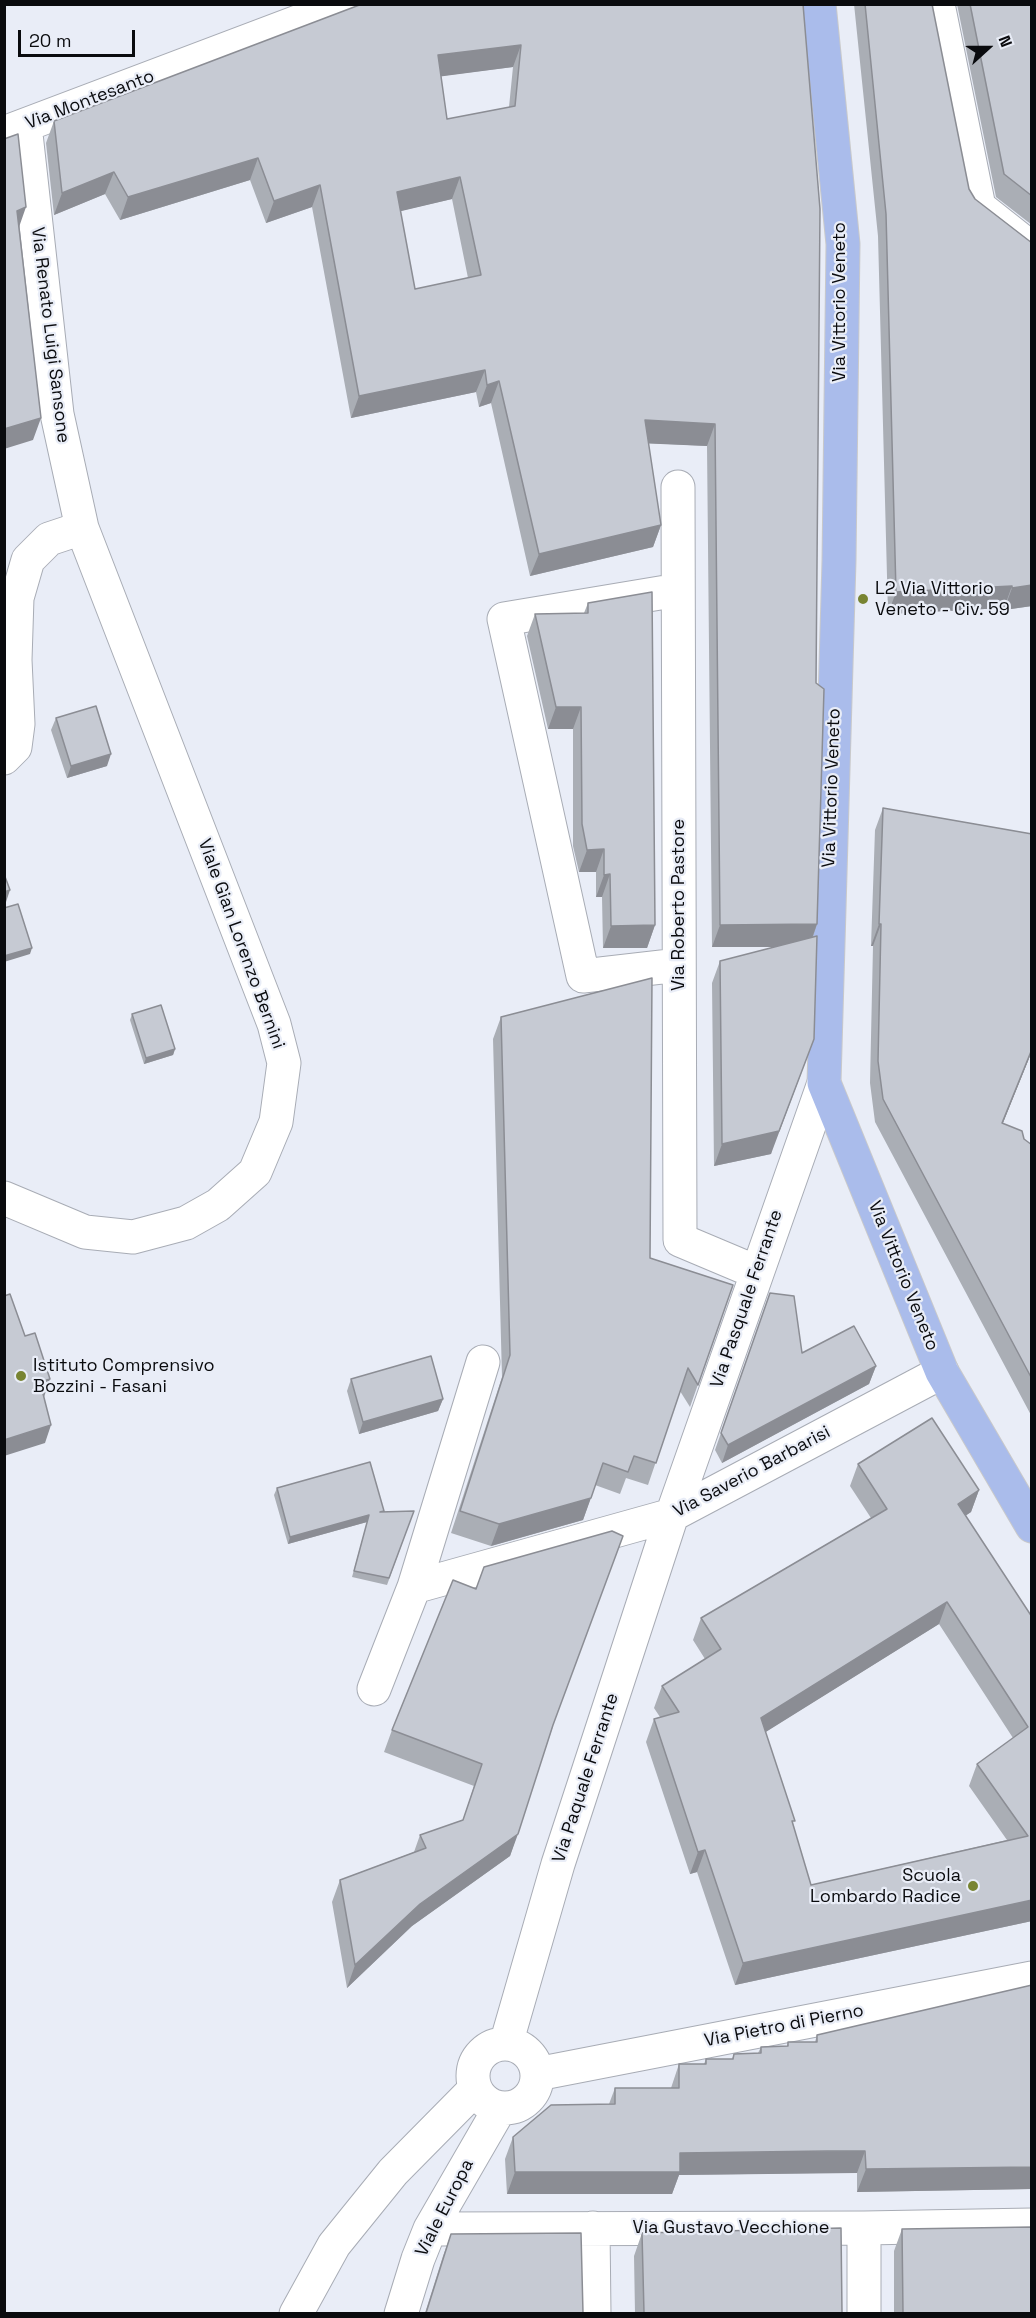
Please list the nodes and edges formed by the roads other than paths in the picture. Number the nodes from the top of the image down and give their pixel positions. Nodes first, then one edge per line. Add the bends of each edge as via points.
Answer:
1 (345, 4) edge
2 (819, 4) edge
3 (938, 4) edge
4 (15, 129) edge
5 (1032, 249) edge
6 (678, 487) dead end
7 (82, 528) junction
8 (678, 590) junction
9 (4, 758) edge
10 (679, 965) junction
11 (824, 1083) junction
12 (4, 1198) edge
13 (756, 1272) junction
14 (483, 1362) dead end
15 (942, 1372) junction
16 (672, 1515) junction
17 (1032, 1526) edge
18 (414, 1587) junction
19 (374, 1689) dead end
20 (1032, 1978) edge
21 (506, 2044) junction
22 (537, 2074) junction
23 (488, 2098) junction
24 (1032, 2225) edge
25 (593, 2228) junction
26 (864, 2228) junction
27 (430, 2229) junction
28 (296, 2313) edge
29 (401, 2313) edge
30 (594, 2313) edge
31 (864, 2313) edge

1 - 4 street, Via Montesanto
2 - 11 main road, Via Vittorio Veneto via 843,244 839,561
3 - 5 street via 979,207
4 - 7 street, Via Renato Luigi Sansone via 57,414
6 - 8 street, Via Roberto Pastore
7 - 9 street via 49,539 28,560 17,598 18,724 15,747
7 - 12 street, Viale Gian Lorenzo Bernini via 274,1024 284,1063 276,1122 255,1172 218,1205 186,1223 133,1237 84,1232
8 - 10 street, Via Roberto Pastore
8 - 10 street via 504,619 583,976
10 - 13 street, Via Roberto Pastore via 680,1240
11 - 13 street, Via Pasquale Ferrante
11 - 15 main road, Via Vittorio Veneto
13 - 16 street, Via Pasquale Ferrante
14 - 18 street
15 - 16 street, Via Saverio Barbarisi
15 - 17 main road, Via Vittorio Veneto
16 - 18 street, Via Saverio Barbarisi
16 - 21 street, Via Paquale Ferrante via 558,1864
18 - 19 street
20 - 22 street, Via Pietro di Pierno
21 - 22 street via 525,2051
21 - 23 street via 490,2047 478,2057 472,2073
22 - 23 street via 534,2089 525,2101 511,2108
23 - 27 street, Viale Europa
23 - 28 street via 393,2172 334,2245
24 - 26 street, Via Gustavo Vecchione
25 - 26 street, Via Gustavo Vecchione
25 - 27 street, Via Gustavo Vecchione
25 - 30 street
26 - 31 street
27 - 29 street, Viale Europa

